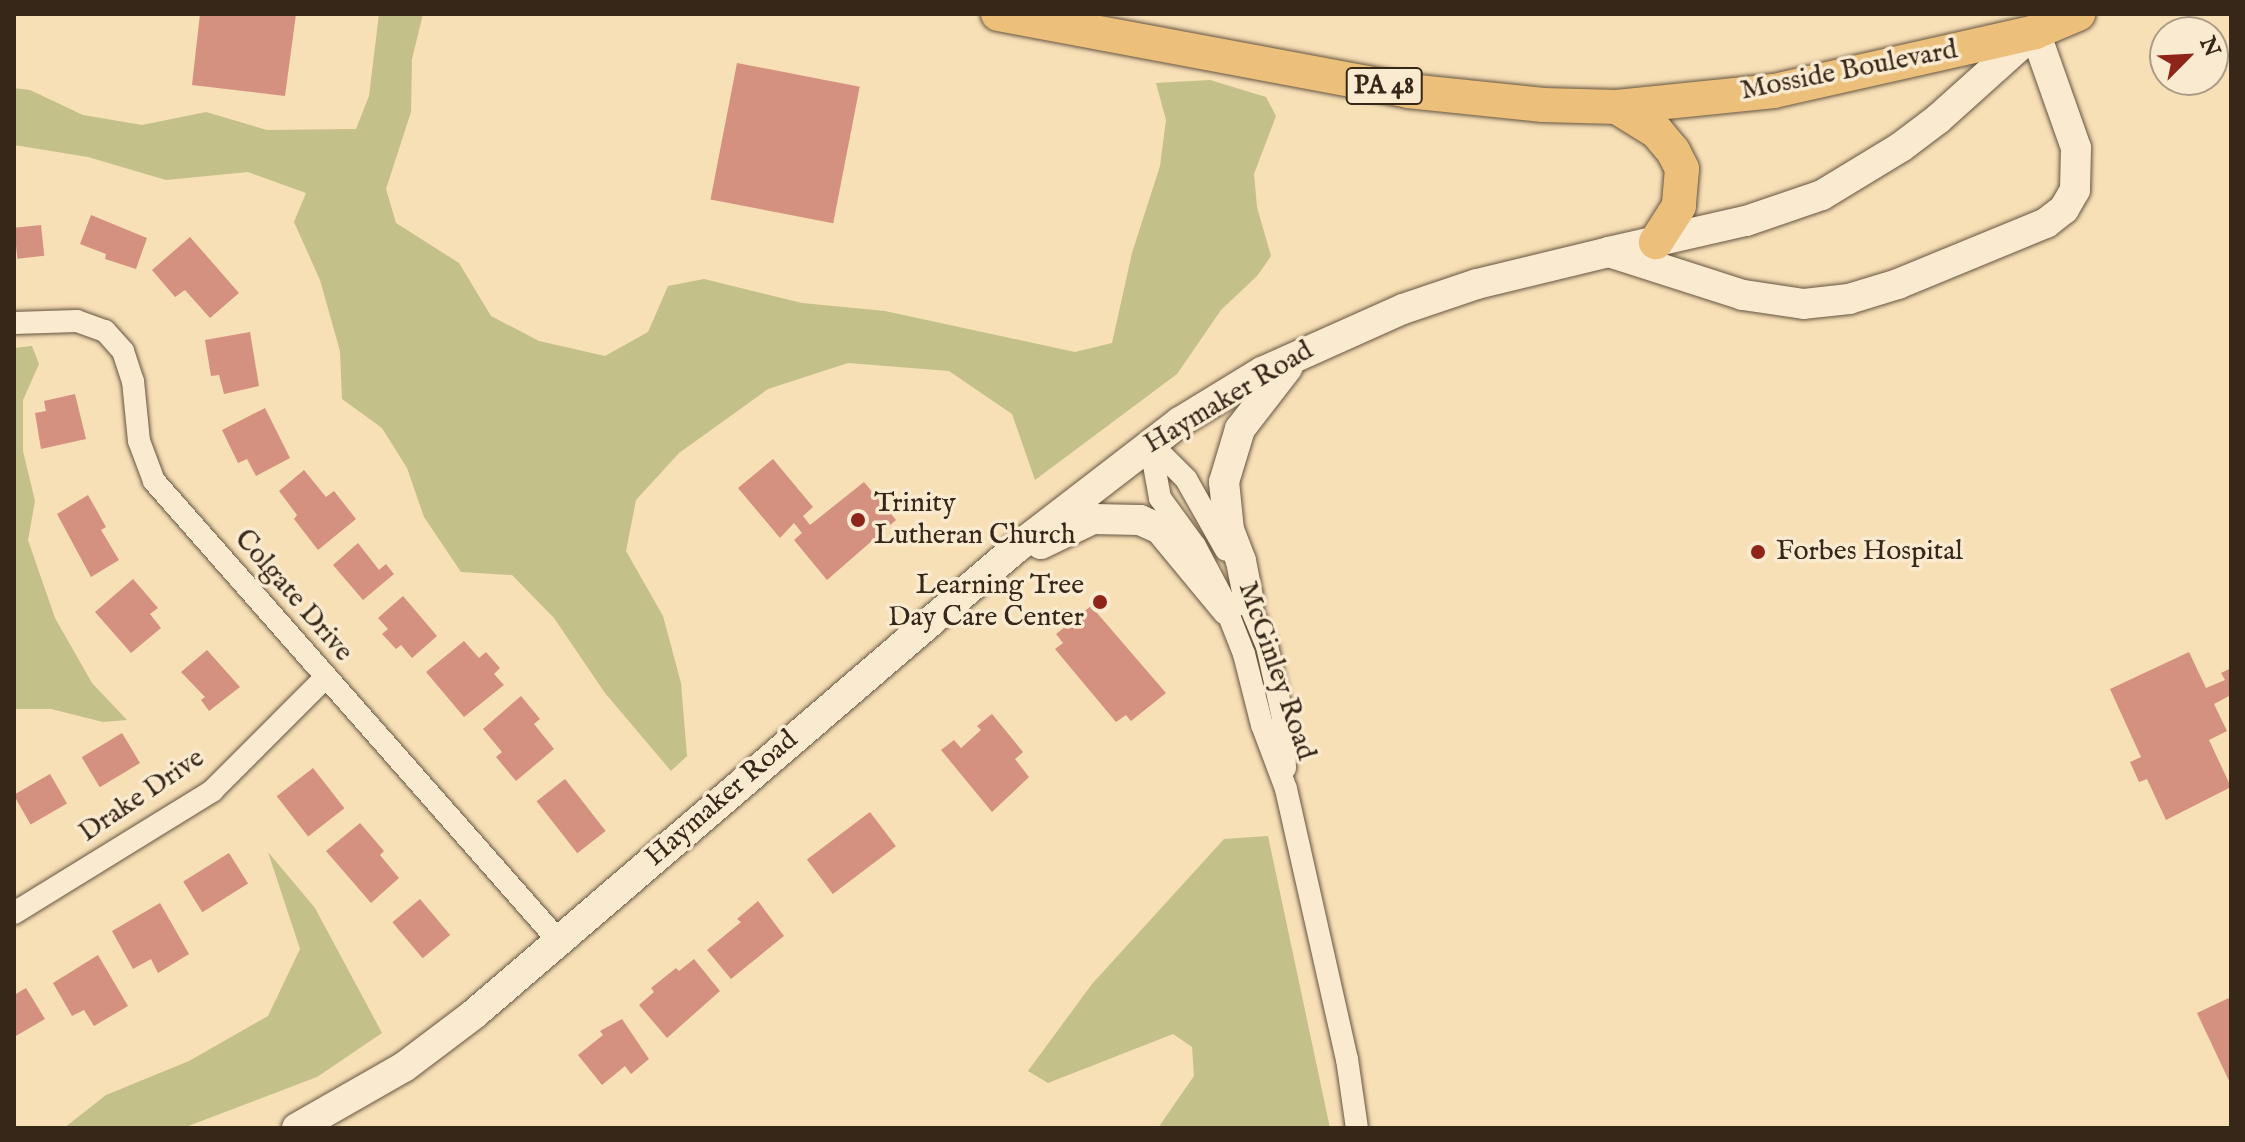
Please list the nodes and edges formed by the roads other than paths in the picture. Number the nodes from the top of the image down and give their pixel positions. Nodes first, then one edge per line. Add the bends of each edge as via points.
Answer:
1 (998, 14) edge
2 (2078, 14) edge
3 (2031, 23) edge
4 (1617, 107) junction
5 (1656, 242) junction
6 (1609, 252) junction
7 (14, 323) edge
8 (1298, 354) junction
9 (1150, 443) junction
10 (996, 565) junction
11 (1238, 606) junction
12 (325, 678) junction
13 (14, 913) edge
14 (558, 940) junction
15 (297, 1128) edge
16 (1357, 1128) edge

1 - 4 main road, Mosside Boulevard / PA 48 via 1408,91
2 - 3 main road, Mosside Boulevard / PA 48
3 - 4 main road, Mosside Boulevard / PA 48 via 1774,91
3 - 5 main road, Haymaker Road via 1938,119 1822,195 1746,221
3 - 6 main road via 2076,148 2075,190 2064,209 2046,223 1898,284 1849,299 1804,304 1743,295
4 - 5 main road via 1657,132 1682,169 1679,206
5 - 6 main road, Haymaker Road
6 - 8 main road, Haymaker Road via 1462,289
7 - 12 street, Colgate Drive via 77,321 105,331 123,351 133,381 139,441 154,481
8 - 9 main road, Haymaker Road
8 - 11 main road via 1240,429 1224,482 1229,530 1241,561
9 - 10 main road, Haymaker Road
9 - 11 street, McGinley Road via 1160,498
9 - 11 street, McGinley Road via 1186,479 1218,534
10 - 11 main road via 1093,519 1140,520 1160,529
10 - 14 main road, Haymaker Road
11 - 16 street, McGinley Road via 1286,789 1347,1059
12 - 13 street, Drake Drive via 212,791
12 - 14 street, Colgate Drive
14 - 15 main road, Haymaker Road via 404,1067

